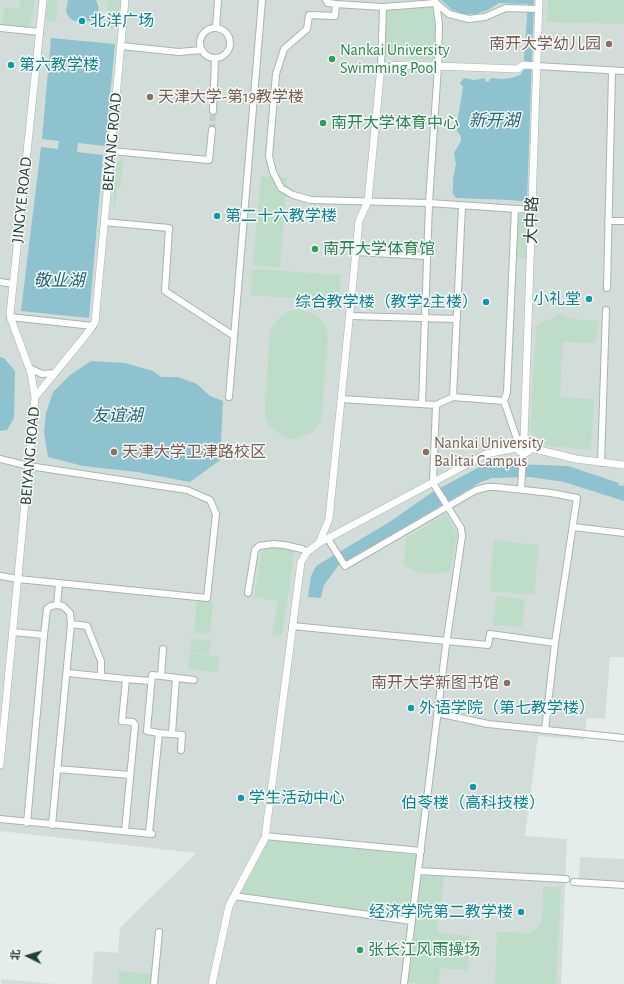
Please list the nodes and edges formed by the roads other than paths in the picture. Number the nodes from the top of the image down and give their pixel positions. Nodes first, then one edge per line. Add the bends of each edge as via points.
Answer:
1 (43, 0) edge
2 (125, 0) edge
3 (218, 0) edge
4 (262, 0) edge
5 (326, 0) edge
6 (539, 0) edge
7 (435, 1) edge
8 (336, 4) junction
9 (384, 7) junction
10 (537, 9) junction
11 (0, 28) edge
12 (216, 28) junction
13 (40, 32) junction
14 (121, 46) junction
15 (202, 50) junction
16 (215, 58) junction
17 (381, 66) junction
18 (438, 66) junction
19 (535, 66) junction
20 (612, 71) junction
21 (624, 71) edge
22 (213, 111) tunnel mouth
23 (212, 130) tunnel mouth
24 (111, 151) junction
25 (368, 201) junction
26 (429, 203) junction
27 (462, 206) junction
28 (515, 210) junction
29 (532, 210) junction
30 (608, 221) junction
31 (624, 221) edge
32 (104, 222) junction
33 (356, 252) junction
34 (427, 256) junction
35 (0, 282) edge
36 (13, 284) junction
37 (607, 288) dead end
38 (606, 310) dead end
39 (350, 316) junction
40 (10, 317) junction
41 (425, 318) junction
42 (457, 319) junction
43 (93, 326) junction
44 (234, 336) junction
45 (29, 368) junction
46 (55, 373) junction
47 (35, 397) junction
48 (229, 397) dead end
49 (453, 397) junction
50 (341, 399) junction
51 (504, 401) junction
52 (422, 404) junction
53 (436, 405) junction
54 (520, 443) junction
55 (531, 448) junction
56 (523, 454) junction
57 (0, 459) edge
58 (601, 463) junction
59 (624, 465) edge
60 (29, 466) junction
61 (433, 483) junction
62 (521, 490) junction
63 (449, 507) junction
64 (573, 527) junction
65 (624, 532) edge
66 (328, 540) junction
67 (319, 544) junction
68 (308, 552) junction
69 (0, 576) edge
70 (18, 579) junction
71 (59, 584) junction
72 (248, 593) dead end
73 (57, 605) junction
74 (71, 624) junction
75 (292, 626) junction
76 (13, 632) junction
77 (44, 635) junction
78 (446, 641) junction
79 (556, 643) junction
80 (163, 649) dead end
81 (68, 673) dead end
82 (101, 676) junction
83 (160, 676) junction
84 (176, 678) junction
85 (126, 679) junction
86 (194, 680) dead end
87 (152, 681) junction
88 (437, 713) junction
89 (134, 730) junction
90 (545, 730) junction
91 (147, 731) junction
92 (159, 733) junction
93 (172, 733) junction
94 (624, 738) edge
95 (181, 750) dead end
96 (0, 765) edge
97 (58, 769) junction
98 (130, 775) junction
99 (0, 819) edge
100 (27, 823) junction
101 (52, 825) junction
102 (125, 831) junction
103 (265, 836) junction
104 (421, 851) junction
105 (418, 871) junction
106 (566, 879) dead end
107 (574, 882) dead end
108 (624, 885) edge
109 (234, 896) junction
110 (412, 921) junction
111 (159, 932) dead end
112 (154, 984) edge
113 (212, 984) edge
114 (404, 984) edge

1 - 13 street, JINGYE ROAD
2 - 14 street, BEIYANG ROAD
3 - 12 street
4 - 44 street
5 - 8 street via 328,3
6 - 10 street, 大中路
7 - 9 street
7 - 10 street via 449,14 469,19 485,17 506,8
7 - 18 street via 439,24
8 - 9 street
8 - 25 street via 335,16 309,15 308,29 284,49 276,74 269,156 273,172 282,188 293,195 311,200
9 - 17 street
10 - 19 street, 大中路
11 - 13 street
12 - 15 street via 203,33 200,41
12 - 16 street via 227,34 230,42 224,55
13 - 36 street, JINGYE ROAD
14 - 15 street via 179,52
14 - 24 street, BEIYANG ROAD
15 - 16 street
16 - 22 street
17 - 18 street
17 - 25 street
18 - 19 street via 518,69 523,66
18 - 26 street
19 - 20 street
19 - 29 street, 大中路
20 - 21 street
20 - 30 street
23 - 24 street via 209,160
24 - 32 street, BEIYANG ROAD
25 - 26 street
25 - 33 street via 359,221
26 - 27 street
26 - 34 street
27 - 28 street
27 - 42 street
28 - 29 street
28 - 51 street via 507,392
29 - 54 street, 大中路
30 - 31 street
30 - 37 street
32 - 43 street, BEIYANG ROAD
32 - 44 street via 169,228 164,291
33 - 34 street
33 - 39 street
34 - 41 street
35 - 36 street
36 - 40 street, JINGYE ROAD
38 - 58 street
39 - 41 street
39 - 50 street
40 - 43 street
40 - 45 street, JINGYE ROAD
41 - 42 street
41 - 52 street
42 - 49 street
43 - 46 street, BEIYANG ROAD
44 - 48 street
45 - 46 street via 39,373
45 - 47 street, JINGYE ROAD
46 - 47 street, BEIYANG ROAD
47 - 60 street, BEIYANG ROAD
49 - 51 street
49 - 53 street
50 - 52 street
50 - 67 street via 329,519
51 - 54 street
52 - 53 street
53 - 61 street
54 - 55 street via 530,443
54 - 56 street via 520,453
54 - 61 street via 486,454
55 - 56 street
55 - 58 street
56 - 62 street
57 - 60 street
58 - 59 street
60 - 70 street, BEIYANG ROAD
60 - 71 street via 188,490 205,497 215,508 207,598
61 - 63 street
61 - 66 street
62 - 63 street via 488,487 476,490
62 - 64 street via 577,498
63 - 66 street via 345,566
63 - 78 street via 461,528 462,536
64 - 65 street
64 - 79 street
66 - 67 street
67 - 68 street
68 - 72 street via 284,545 259,546 255,550
68 - 75 street via 301,562
69 - 70 street
70 - 71 street
70 - 76 street, BEIYANG ROAD
71 - 73 street
73 - 74 street via 63,606 70,613
73 - 77 street via 47,609
74 - 82 street via 87,626 101,660
74 - 97 street
75 - 78 street
75 - 103 street
76 - 77 street
76 - 96 street, BEIYANG ROAD
77 - 100 street
78 - 79 street via 488,645 490,634
78 - 88 street
79 - 90 street
80 - 83 street
81 - 82 street
82 - 85 street
83 - 84 street
83 - 87 street via 152,675
84 - 86 street
84 - 93 street
85 - 87 street
85 - 89 street via 122,721 133,722
87 - 91 street
88 - 90 street via 488,724
88 - 104 street
89 - 91 street
89 - 98 street
90 - 94 street
91 - 92 street
92 - 93 street
92 - 102 street via 151,834
93 - 95 street via 182,735
97 - 98 street
97 - 101 street
98 - 102 street
99 - 100 street
100 - 101 street
101 - 102 street
103 - 104 street
103 - 109 street
104 - 105 street
105 - 106 street
105 - 110 street
107 - 108 street
109 - 110 street
109 - 113 street via 229,906
110 - 114 street
111 - 112 street

